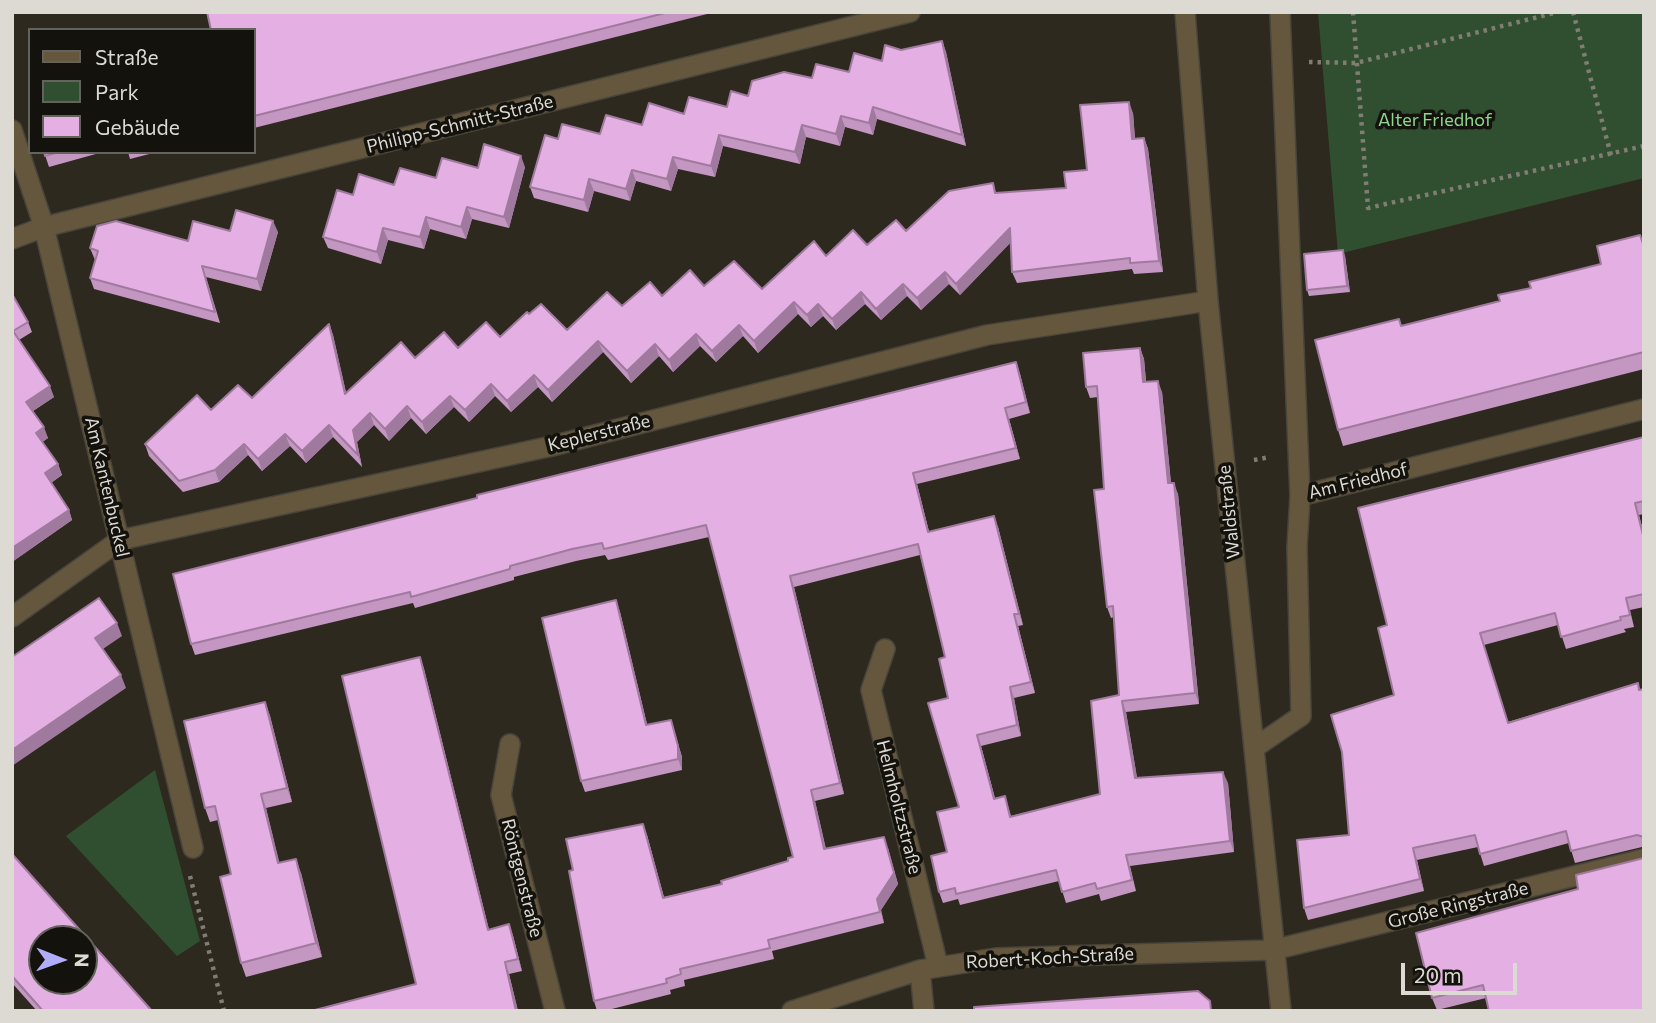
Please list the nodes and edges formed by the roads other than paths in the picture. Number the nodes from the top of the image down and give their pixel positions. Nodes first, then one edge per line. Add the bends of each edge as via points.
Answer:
1 (910, 12) edge
2 (1185, 12) edge
3 (1280, 12) edge
4 (12, 130) edge
5 (44, 227) junction
6 (12, 239) edge
7 (1208, 301) junction
8 (1644, 409) edge
9 (1300, 496) junction
10 (120, 540) junction
11 (12, 617) edge
12 (885, 649) dead end
13 (510, 744) dead end
14 (1254, 748) junction
15 (192, 848) road end
16 (1644, 859) edge
17 (1273, 950) junction
18 (929, 968) junction
19 (555, 1011) edge
20 (792, 1011) edge
21 (924, 1011) edge
22 (1281, 1011) edge

1 - 5 street, Philipp-Schmitt-Straße
2 - 7 street, Waldstraße
3 - 9 street
4 - 5 street, Am Kantenbuckel
5 - 6 street, Philipp-Schmitt-Straße
5 - 10 street, Am Kantenbuckel
7 - 10 street, Keplerstraße via 987,335 552,446
7 - 14 street, Waldstraße
8 - 9 street, Am Friedhof
9 - 14 street, Am Friedhof via 1301,716
10 - 11 street, Keplerstraße
10 - 15 street, Am Kantenbuckel
12 - 18 street, Helmholtzstraße via 871,690
13 - 19 street, Röntgenstraße via 501,795
14 - 17 street, Waldstraße
16 - 17 street, Große Ringstraße
17 - 18 street, Robert-Koch-Straße via 996,958
17 - 22 street, Waldstraße
18 - 20 street, Robert-Koch-Straße
18 - 21 street, Helmholtzstraße

